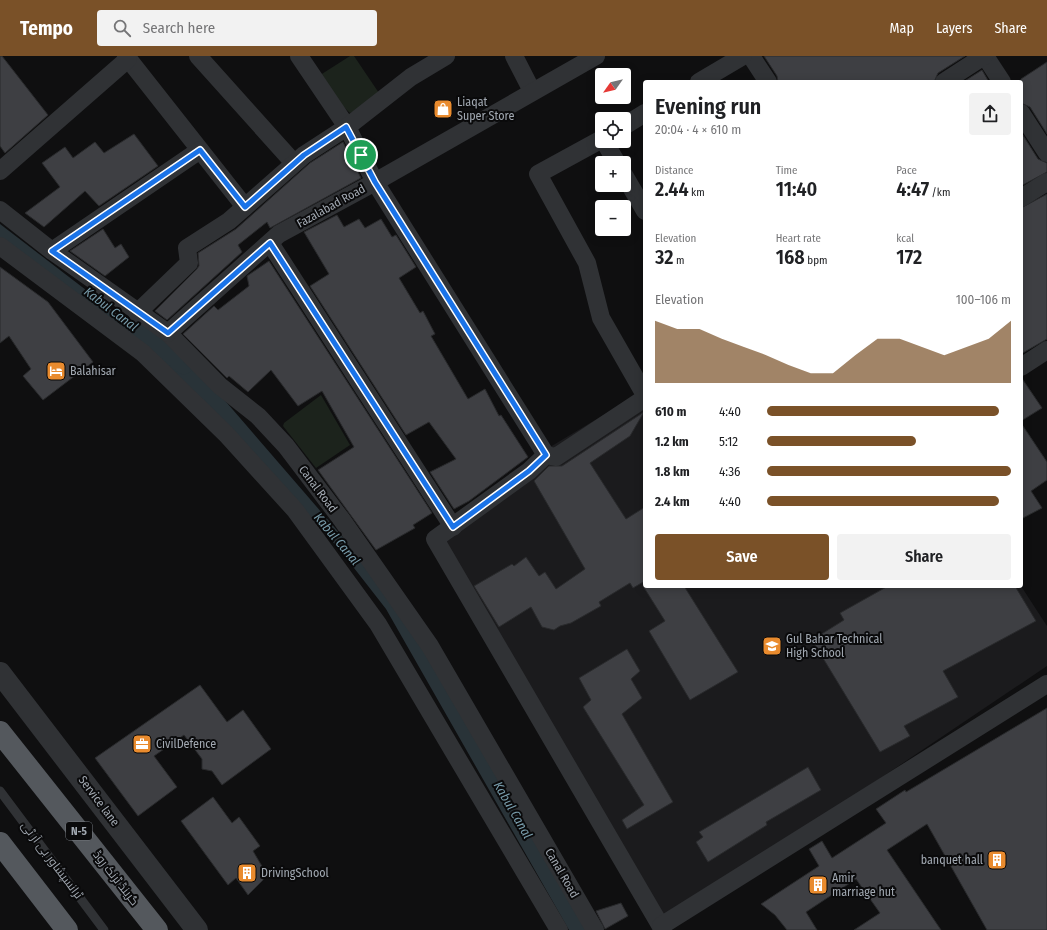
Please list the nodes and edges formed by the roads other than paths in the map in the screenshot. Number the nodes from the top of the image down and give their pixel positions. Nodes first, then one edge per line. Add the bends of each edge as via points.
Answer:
1 (198, 56) edge
2 (298, 56) edge
3 (446, 56) edge
4 (514, 56) edge
5 (596, 56) edge
6 (743, 56) edge
7 (751, 56) edge
8 (985, 56) edge
9 (127, 57) edge
10 (701, 80) edge
11 (767, 80) edge
12 (947, 80) edge
13 (1001, 80) edge
14 (532, 91) junction
15 (643, 114) edge
16 (1023, 116) edge
17 (631, 122) edge
18 (346, 127) junction
19 (595, 143) edge
20 (200, 150) junction
21 (1047, 154) edge
22 (294, 163) junction
23 (0, 171) edge
24 (375, 182) junction
25 (1047, 182) edge
26 (631, 187) edge
27 (1023, 197) edge
28 (245, 207) junction
29 (643, 208) edge
30 (0, 210) edge
31 (270, 243) junction
32 (0, 246) edge
33 (52, 251) junction
34 (138, 313) junction
35 (168, 333) junction
36 (1047, 350) edge
37 (1023, 366) edge
38 (643, 393) edge
39 (643, 398) edge
40 (546, 455) junction
41 (453, 527) junction
42 (0, 673) edge
43 (1047, 684) edge
44 (0, 732) edge
45 (0, 791) edge
46 (0, 843) edge
47 (66, 928) edge
48 (662, 928) edge
49 (104, 930) edge
50 (157, 930) edge
51 (197, 930) edge
52 (559, 930) edge
53 (595, 930) edge

1 - 22 street
2 - 18 street
3 - 18 street via 411,77
4 - 14 street
5 - 14 street, Fazalabad Road
6 - 10 street
7 - 11 street
8 - 12 street
8 - 13 street
9 - 20 street
9 - 23 street
14 - 24 street, Fazalabad Road
15 - 17 street
16 - 21 street
18 - 22 street
18 - 24 street
19 - 38 street via 538,174 587,263 601,318
20 - 28 street
20 - 33 street
22 - 28 street
24 - 31 street, Fazalabad Road via 279,234
24 - 40 street
25 - 27 street
26 - 29 street
28 - 34 street via 229,221 187,248 189,263
30 - 33 street, Canal Road
31 - 35 street, Fazalabad Road
31 - 41 street
32 - 52 street via 144,353 226,434 295,510 378,624
33 - 34 street, Canal Road
34 - 35 street, Canal Road
35 - 53 street, Canal Road via 220,386 258,416 286,446 342,520 430,646
36 - 37 street
39 - 40 street via 556,458
40 - 41 street via 529,471
41 - 48 street via 435,539
42 - 51 street, Service lane
43 - 48 street
44 - 50 highway, گرینڈ ٹرنک روڈ / N-5
45 - 49 lane, ٹرانسپشاور بی آر ٹی
46 - 47 highway

